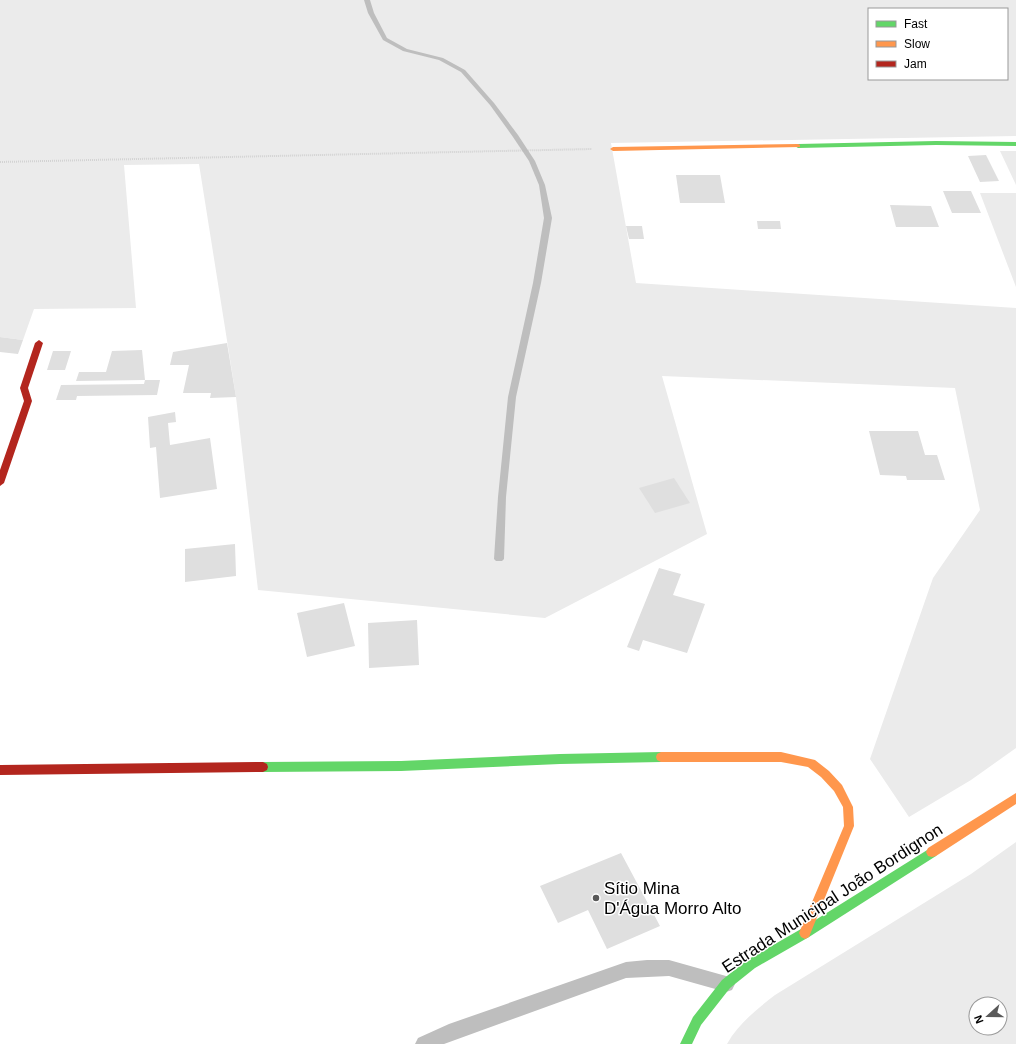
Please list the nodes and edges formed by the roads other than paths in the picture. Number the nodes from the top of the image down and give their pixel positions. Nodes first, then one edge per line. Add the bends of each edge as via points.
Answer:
1 (1016, 144) edge
2 (612, 149) road end
3 (40, 343) dead end
4 (0, 483) edge
5 (0, 770) edge
6 (1016, 798) edge
7 (804, 933) junction
8 (726, 984) junction
9 (424, 1044) edge
10 (686, 1044) edge

1 - 2 street via 928,143
3 - 4 street via 24,388 28,401
5 - 7 street via 401,766 560,759 745,756 796,760 811,764 838,788 848,807 849,820 849,826
6 - 7 street, Estrada Municipal João Bordignon
7 - 8 street, Estrada Municipal João Bordignon via 752,964
8 - 9 lane via 669,968 626,970
8 - 10 street, Estrada Municipal João Bordignon via 697,1021

